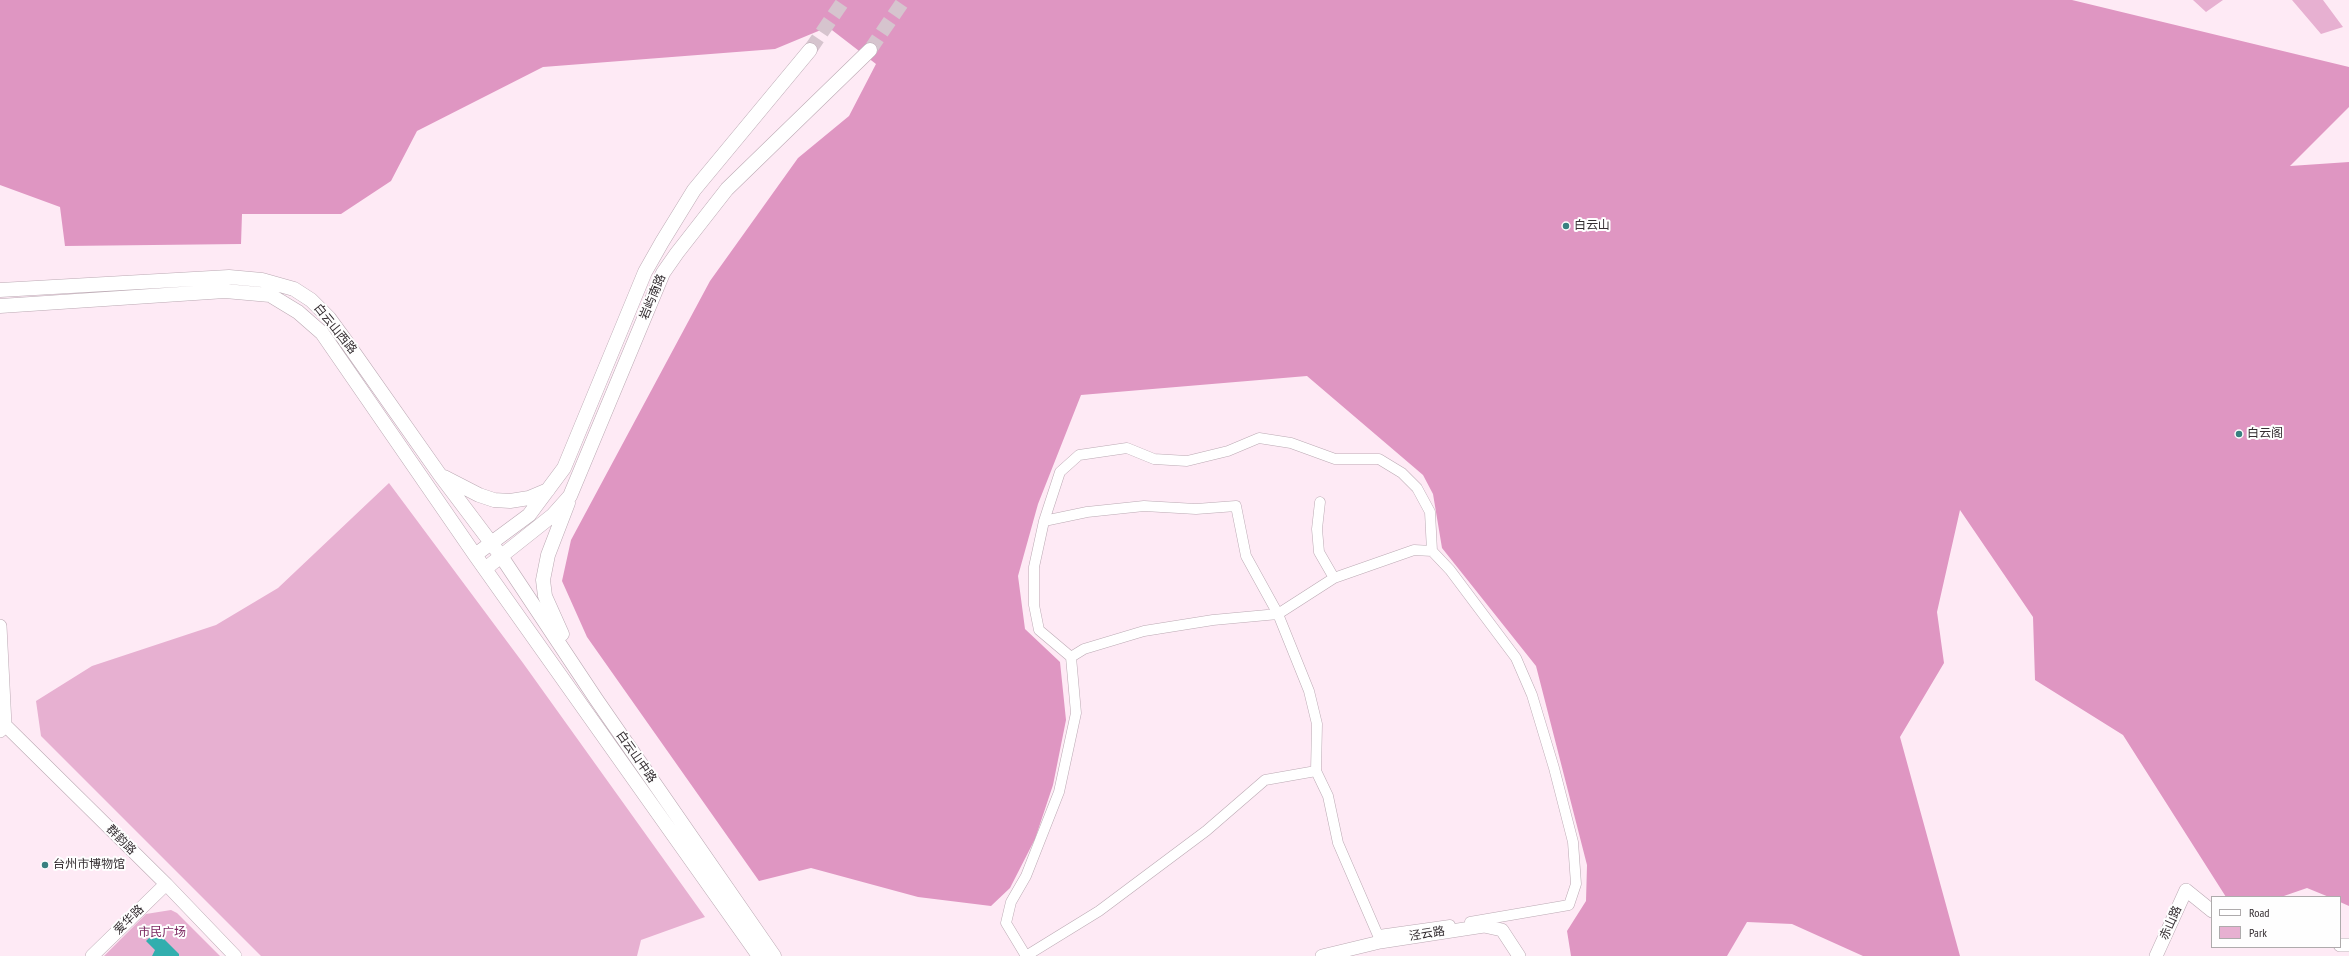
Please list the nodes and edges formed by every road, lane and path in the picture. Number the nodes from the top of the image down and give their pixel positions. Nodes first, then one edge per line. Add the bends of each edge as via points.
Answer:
1 (810, 50) tunnel mouth
2 (870, 50) tunnel mouth
3 (0, 290) edge
4 (0, 306) edge
5 (440, 475) junction
6 (548, 490) junction
7 (570, 496) junction
8 (1320, 502) dead end
9 (1044, 521) junction
10 (492, 543) junction
11 (1432, 551) junction
12 (475, 555) junction
13 (501, 556) junction
14 (485, 569) junction
15 (1334, 578) junction
16 (1278, 614) junction
17 (0, 626) edge
18 (1071, 657) junction
19 (596, 699) junction
20 (3, 728) edge
21 (1316, 771) junction
22 (166, 884) junction
23 (2211, 910) edge
24 (1379, 938) junction
25 (92, 956) edge
26 (235, 956) edge
27 (759, 956) edge
28 (774, 956) edge
29 (1026, 956) edge
30 (1322, 956) edge
31 (1519, 956) edge
32 (2156, 956) edge

1 - 6 main road, 岩屿南路 via 694,190 644,272 564,468
2 - 7 main road, 岩屿南路 via 727,189 663,272
3 - 5 main road, 白云山西路 via 229,277 262,280 294,289 311,300 329,318
4 - 12 main road, 白云山西路 via 225,291 270,295 298,312 322,333
5 - 6 main road via 494,500 529,498
5 - 10 main road, 白云山西路
6 - 10 main road, 岩屿南路 via 529,516
7 - 13 main road, 岩屿南路 via 553,515
7 - 19 main road via 548,555 543,580 545,596
8 - 15 street via 1318,552
9 - 11 street via 1060,472 1079,456 1127,448 1154,458 1187,461 1228,451 1259,438 1291,443 1335,459 1379,459 1402,473 1417,488 1430,512
9 - 16 street via 1087,512 1144,506 1196,509 1236,506 1246,556
9 - 18 street via 1034,566 1034,605 1039,630
10 - 12 main road, 岩屿南路
10 - 13 main road, 白云山西路
11 - 15 street via 1414,550
11 - 24 street via 1450,570 1516,658 1526,680 1554,768 1573,842 1576,884 1569,905
12 - 14 main road, 白云山西路
13 - 14 main road, 岩屿南路
13 - 19 main road, 白云山中路
14 - 27 main road, 白云山中路
15 - 16 street
16 - 18 street via 1213,620 1144,631 1084,649
16 - 21 street via 1311,698 1317,724
17 - 20 street
18 - 29 street via 1076,713 1059,792 1026,876 1012,902 1006,923
19 - 28 main road, 白云山中路
20 - 22 street, 群韵路
21 - 24 street via 1328,796 1338,843
21 - 29 street via 1265,780 1206,831 1099,911
22 - 25 street, 爱华路
22 - 26 street, 群韵路
23 - 32 street, 赤山路 via 2186,890
24 - 30 street, 泾云路
24 - 31 street, 泾云路 via 1484,926 1502,930

